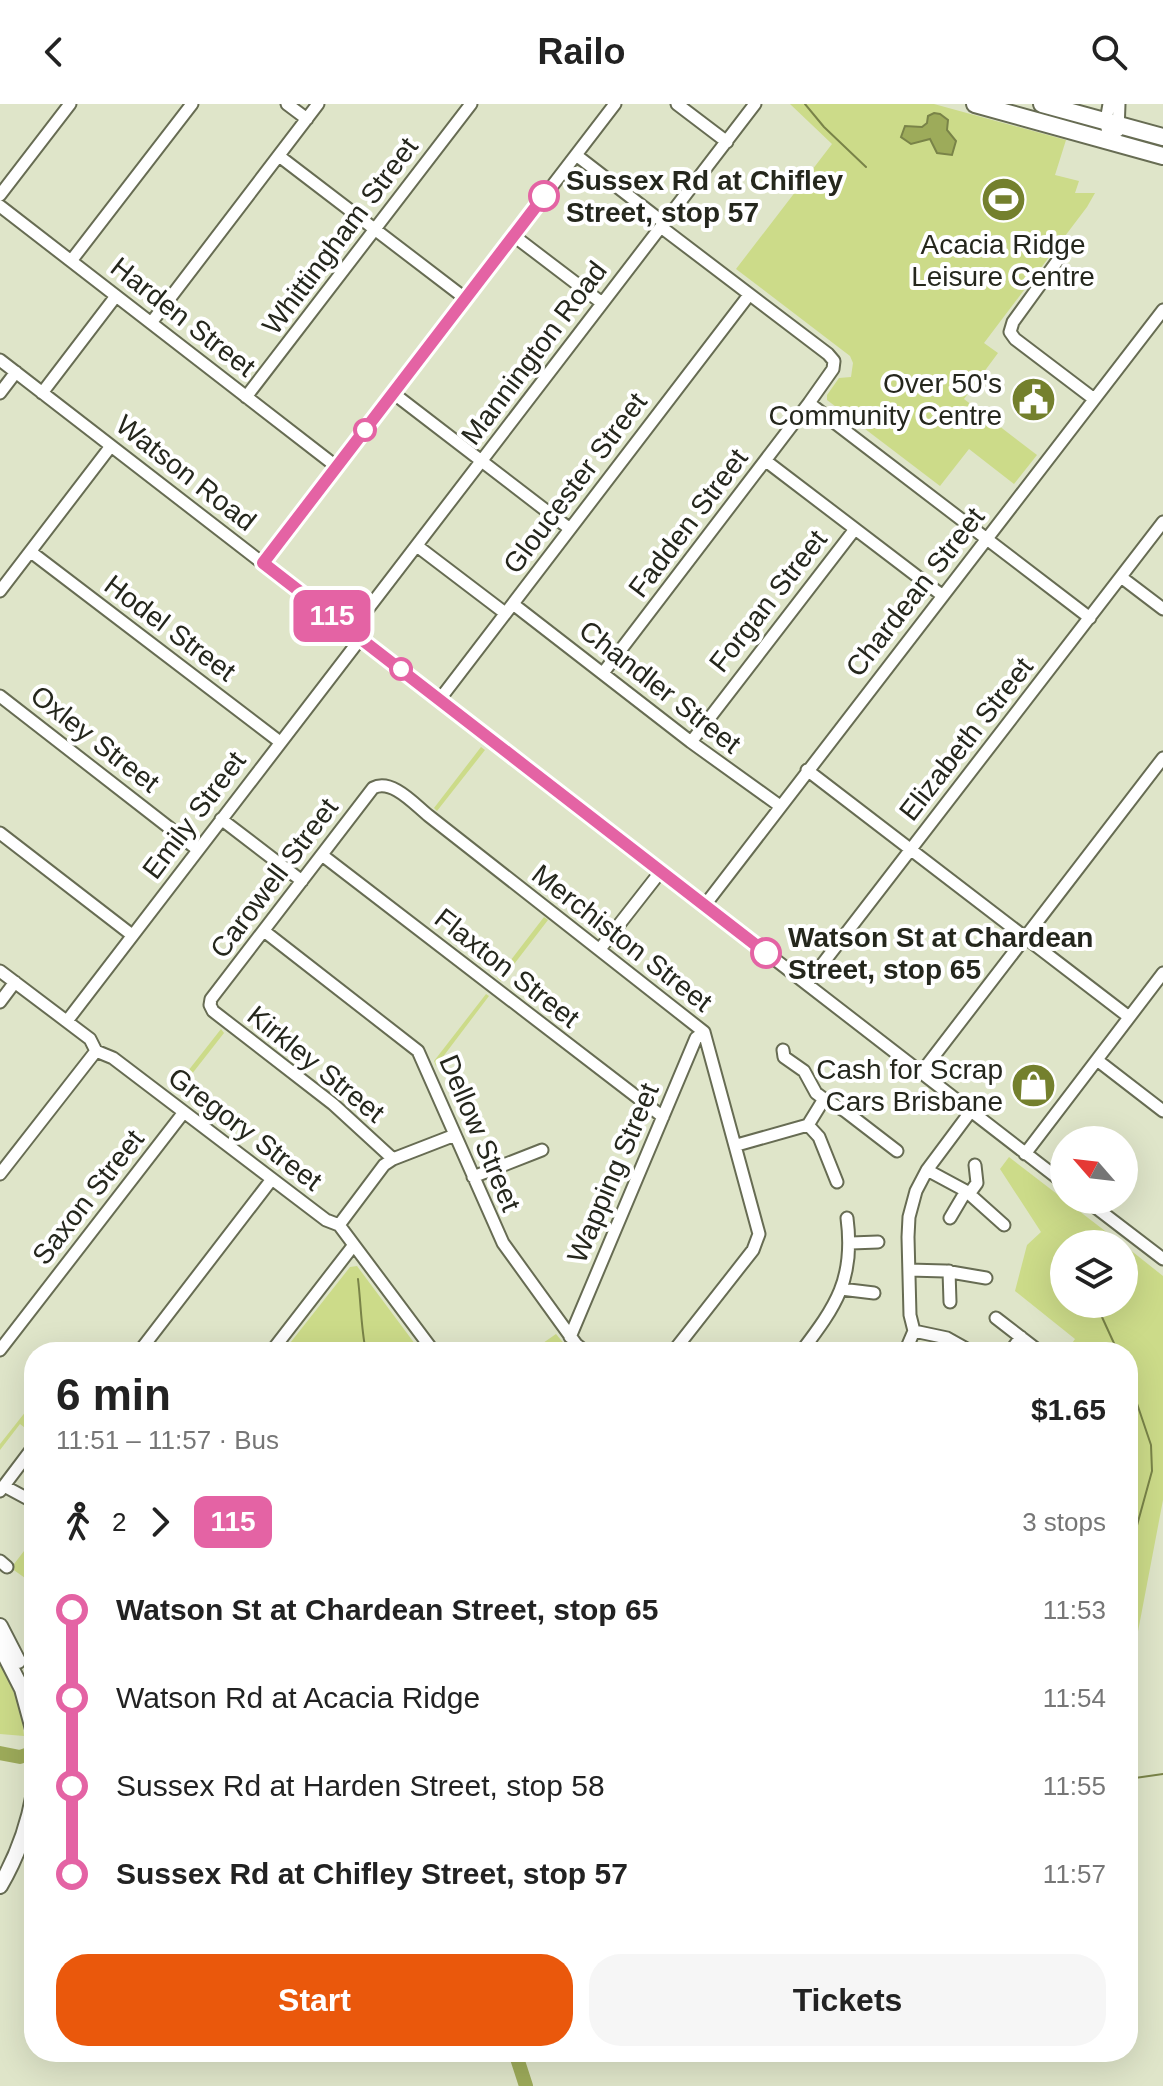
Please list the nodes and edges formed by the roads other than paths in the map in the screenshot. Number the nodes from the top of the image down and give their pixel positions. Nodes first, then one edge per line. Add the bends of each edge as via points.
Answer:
1 (70, 104) edge
2 (192, 104) edge
3 (287, 104) edge
4 (318, 104) edge
5 (471, 104) edge
6 (615, 104) edge
7 (677, 104) edge
8 (755, 104) edge
9 (975, 104) edge
10 (1042, 104) edge
11 (1119, 104) edge
12 (1111, 116) edge
13 (307, 119) junction
14 (1163, 137) edge
15 (727, 142) junction
16 (1114, 143) junction
17 (576, 155) junction
18 (279, 156) junction
19 (1163, 156) edge
20 (0, 195) edge
21 (0, 206) edge
22 (663, 225) junction
23 (375, 229) junction
24 (514, 236) junction
25 (1066, 249) dead end
26 (71, 261) junction
27 (749, 295) junction
28 (116, 296) junction
29 (466, 299) junction
30 (602, 303) junction
31 (1163, 310) edge
32 (151, 323) junction
33 (0, 360) edge
34 (16, 372) junction
35 (0, 393) edge
36 (42, 393) junction
37 (393, 393) junction
38 (246, 397) junction
39 (1094, 399) junction
40 (809, 403) junction
41 (111, 446) junction
42 (482, 461) junction
43 (766, 461) junction
44 (337, 467) junction
45 (1163, 522) edge
46 (570, 529) junction
47 (855, 529) junction
48 (987, 538) junction
49 (417, 546) junction
50 (31, 552) junction
51 (263, 563) junction
52 (1121, 577) junction
53 (0, 591) edge
54 (943, 596) junction
55 (509, 608) junction
56 (1163, 609) edge
57 (1090, 618) junction
58 (356, 634) junction
59 (603, 673) junction
60 (0, 696) edge
61 (440, 699) junction
62 (280, 742) junction
63 (691, 742) junction
64 (1163, 758) edge
65 (807, 770) junction
66 (380, 785) joint
67 (780, 806) junction
68 (221, 819) junction
69 (0, 833) edge
70 (911, 849) junction
71 (198, 850) junction
72 (322, 855) junction
73 (661, 871) junction
74 (302, 881) junction
75 (705, 905) junction
76 (264, 931) junction
77 (132, 935) junction
78 (1026, 937) junction
79 (600, 949) junction
80 (0, 971) edge
81 (1163, 973) edge
82 (15, 982) junction
83 (807, 984) junction
84 (0, 1002) edge
85 (210, 1005) joint
86 (1129, 1017) junction
87 (67, 1021) junction
88 (704, 1032) junction
89 (783, 1050) dead end
90 (96, 1051) junction
91 (1097, 1060) junction
92 (921, 1073) junction
93 (824, 1099) junction
94 (971, 1111) junction
95 (1163, 1111) edge
96 (184, 1112) junction
97 (663, 1117) junction
98 (808, 1125) junction
99 (455, 1135) junction
100 (737, 1145) junction
101 (542, 1150) dead end
102 (897, 1151) dead end
103 (1025, 1154) junction
104 (393, 1159) junction
105 (975, 1165) dead end
106 (927, 1170) junction
107 (1050, 1173) edge
108 (0, 1174) edge
109 (473, 1177) junction
110 (272, 1179) junction
111 (837, 1182) dead end
112 (967, 1192) junction
113 (1104, 1214) edge
114 (847, 1218) dead end
115 (950, 1218) dead end
116 (339, 1225) junction
117 (1004, 1225) dead end
118 (878, 1242) dead end
119 (851, 1243) junction
120 (353, 1246) junction
121 (1163, 1259) edge
122 (909, 1270) junction
123 (949, 1271) junction
124 (986, 1278) dead end
125 (841, 1289) junction
126 (874, 1293) dead end
127 (950, 1302) dead end
128 (996, 1318) dead end
129 (914, 1331) junction
130 (570, 1337) junction
131 (1021, 1337) junction
132 (147, 1342) edge
133 (279, 1342) edge
134 (427, 1342) edge
135 (575, 1342) edge
136 (681, 1342) edge
137 (808, 1342) edge
138 (909, 1342) edge
139 (954, 1342) edge
140 (1017, 1342) edge
141 (1027, 1342) edge
142 (0, 1350) edge
143 (24, 1459) edge
144 (2, 1488) edge
145 (24, 1497) edge
146 (0, 1626) edge
147 (0, 1646) edge
148 (24, 1677) edge
149 (24, 1696) edge
150 (24, 1832) edge
151 (0, 1886) edge

1 - 20 street
2 - 26 street
3 - 13 street
4 - 13 street
5 - 23 street, Whittingham Street
6 - 17 street
7 - 15 street
8 - 15 street, Mannington Road
9 - 16 highway
10 - 12 highway
11 - 12 street
12 - 14 highway
12 - 16 street
13 - 18 street
15 - 22 street, Mannington Road
16 - 19 highway
17 - 22 street
17 - 24 street
18 - 23 street
18 - 32 street
21 - 26 street, Harden Street
22 - 27 street
22 - 30 street, Mannington Road
23 - 29 street
23 - 38 street, Whittingham Street
24 - 29 street
24 - 30 street
25 - 39 street via 1010,332
26 - 28 street, Harden Street
27 - 40 street, Fadden Street via 834,361
27 - 46 street, Gloucester Street
28 - 32 street, Harden Street
28 - 36 street
29 - 37 street
30 - 42 street, Mannington Road
31 - 39 street, Chardean Street
32 - 38 street, Harden Street
33 - 34 street, Watson Road
34 - 35 street
34 - 36 street, Watson Road
36 - 41 street, Watson Road
37 - 42 street
37 - 44 street
38 - 44 street, Harden Street
39 - 48 street, Chardean Street
40 - 43 street, Fadden Street
40 - 48 street
41 - 50 street
41 - 51 street, Watson Road
42 - 46 street
42 - 49 street, Mannington Road
43 - 47 street
43 - 59 street, Fadden Street
44 - 51 street
45 - 52 street, Elizabeth Street
46 - 55 street, Gloucester Street
47 - 54 street
47 - 63 street, Forgan Street
48 - 54 street, Chardean Street
48 - 57 street
49 - 55 street, Chandler Street
49 - 58 street, Mannington Road
50 - 53 street
50 - 62 street, Hodel Street
51 - 58 street, Watson Road
52 - 56 street
52 - 57 street, Elizabeth Street
54 - 65 street, Chardean Street
55 - 59 street, Chandler Street
55 - 61 street, Gloucester Street
57 - 70 street, Elizabeth Street
58 - 61 street, Watson Road
58 - 62 street, Emily Street
59 - 63 street, Chandler Street
60 - 71 street, Oxley Street
61 - 73 street, Watson Road
62 - 68 street, Emily Street
63 - 67 street, Chandler Street
64 - 78 street
65 - 67 street, Chardean Street
65 - 70 street
66 - 72 street, Carowell Street
66 - 79 street, Merchiston Street via 389,786
67 - 75 street, Chardean Street
68 - 71 street, Emily Street
68 - 74 street
69 - 77 street
70 - 78 street
70 - 83 street, Elizabeth Street
71 - 77 street, Emily Street
72 - 74 street, Carowell Street
72 - 97 street, Flaxton Street
73 - 75 street, Watson Road
73 - 79 street
74 - 76 street, Carowell Street
75 - 83 street, Watson Road
76 - 85 street, Carowell Street
76 - 99 street, Dellow Street via 418,1051
77 - 87 street, Emily Street
78 - 86 street
78 - 92 street
79 - 88 street, Merchiston Street
80 - 82 street, Gregory Street
81 - 86 street
82 - 84 street
82 - 87 street, Gregory Street
83 - 92 street, Watson Road
85 - 104 street, Kirkley Street
86 - 91 street
87 - 90 street, Gregory Street via 90,1039
88 - 97 street, Wapping Street via 696,1038
88 - 100 street, Merchiston Street
89 - 93 street
90 - 96 street, Gregory Street
90 - 108 street
91 - 95 street
91 - 103 street
92 - 94 street, Watson Road
93 - 98 street
93 - 102 street
94 - 103 street, Watson Road
94 - 106 street
96 - 110 street, Gregory Street
96 - 142 street, Saxon Street
97 - 130 street, Wapping Street
98 - 100 street
98 - 111 street via 819,1137
99 - 104 street
99 - 109 street, Dellow Street
100 - 136 street, Merchiston Street via 759,1234 753,1250
101 - 109 street
103 - 107 street, Watson Road
104 - 116 street
105 - 112 street via 977,1183
106 - 112 street
106 - 122 street via 909,1217
109 - 130 street, Dellow Street via 503,1243
110 - 116 street, Gregory Street
110 - 132 street
112 - 115 street
112 - 117 street
113 - 121 street
114 - 119 street
116 - 120 street, Gregory Street
118 - 119 street
119 - 125 street
120 - 133 street
120 - 134 street, Gregory Street
122 - 123 street
122 - 129 street
123 - 124 street
123 - 127 street
125 - 126 street
125 - 137 street
128 - 131 street
129 - 138 street
129 - 139 street
130 - 135 street, Dellow Street
131 - 140 street
131 - 141 street
143 - 144 street
144 - 145 street
146 - 148 main road
147 - 149 main road
150 - 151 main road

